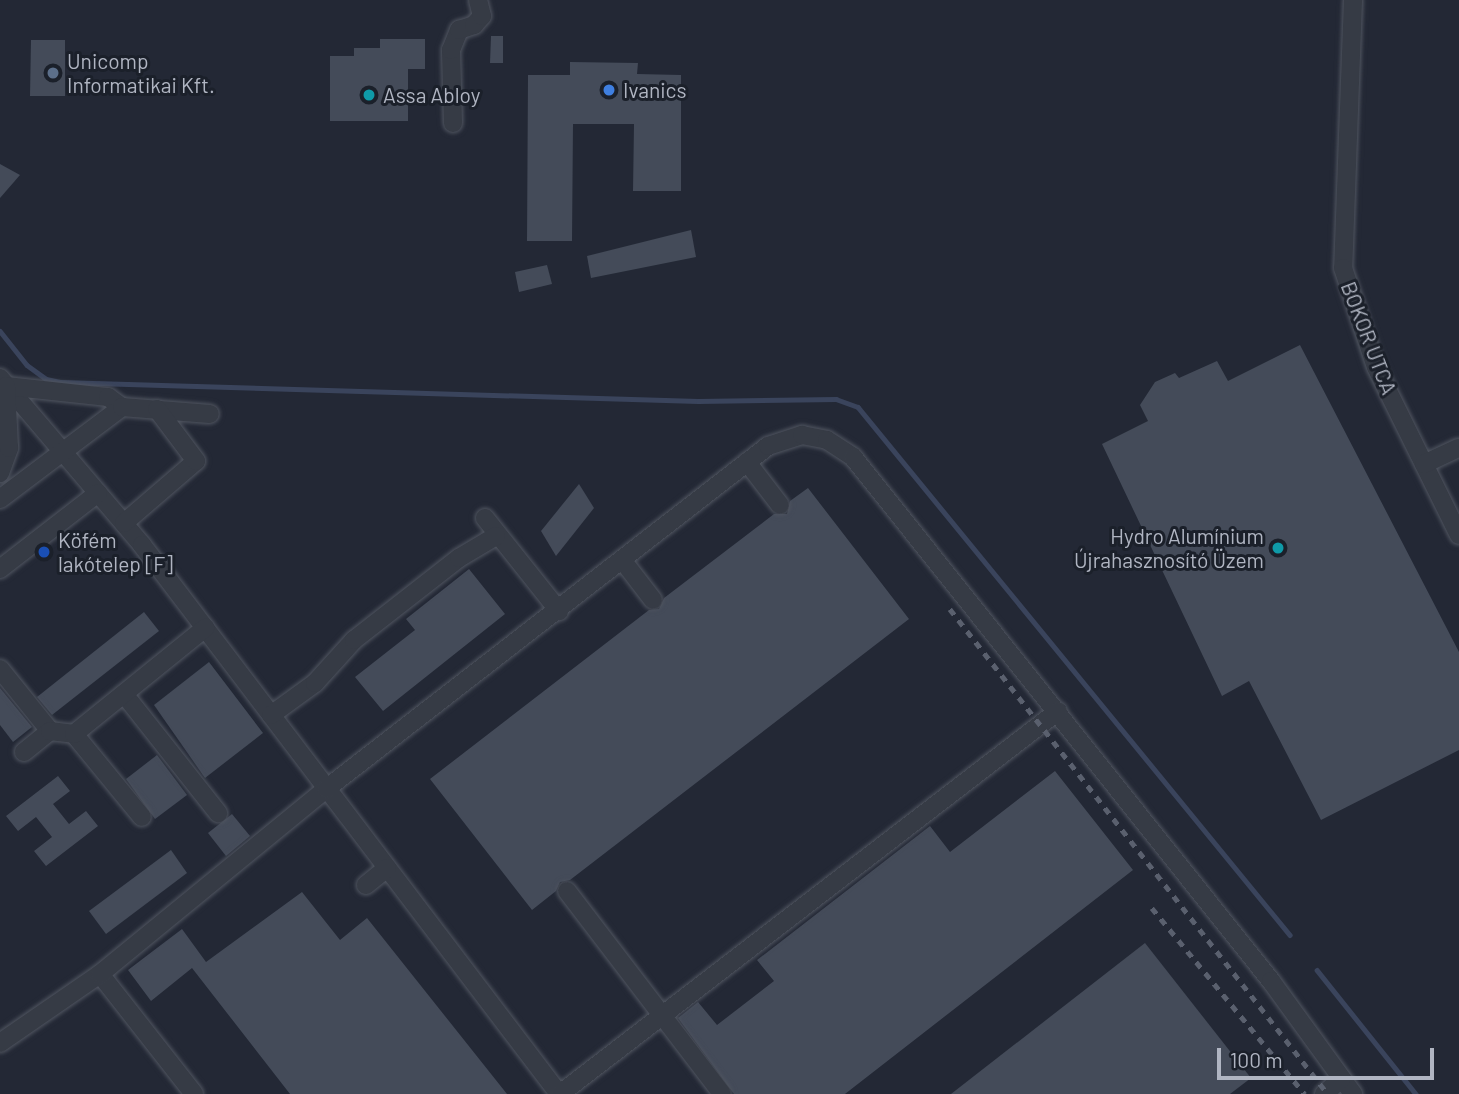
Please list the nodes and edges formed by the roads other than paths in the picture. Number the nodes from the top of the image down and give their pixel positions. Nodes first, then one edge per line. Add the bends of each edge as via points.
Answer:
1 (478, 0) edge
2 (1353, 0) edge
3 (453, 123) dead end
4 (3, 382) edge
5 (122, 407) junction
6 (157, 409) junction
7 (209, 414) dead end
8 (1459, 448) edge
9 (61, 451) junction
10 (747, 462) junction
11 (1424, 464) junction
12 (0, 473) edge
13 (98, 494) junction
14 (0, 499) edge
15 (780, 505) dead end
16 (485, 518) dead end
17 (124, 523) junction
18 (496, 536) junction
19 (1459, 536) edge
20 (623, 561) junction
21 (0, 569) edge
22 (653, 600) dead end
23 (559, 611) junction
24 (205, 628) junction
25 (0, 669) edge
26 (124, 694) junction
27 (1058, 711) junction
28 (271, 715) junction
29 (50, 731) junction
30 (74, 734) junction
31 (24, 752) dead end
32 (326, 789) junction
33 (218, 813) dead end
34 (142, 817) dead end
35 (387, 869) junction
36 (366, 885) dead end
37 (567, 891) dead end
38 (100, 974) junction
39 (662, 1016) junction
40 (0, 1044) edge
41 (1341, 1079) junction
42 (194, 1094) edge
43 (559, 1094) edge
44 (722, 1094) edge
45 (1324, 1094) edge
46 (1353, 1094) edge

1 - 3 street via 482,16 474,25 459,30 451,50
2 - 11 street, BOKOR UTCA via 1343,268 1376,367
4 - 5 street via 108,397
4 - 9 street
4 - 12 street via 9,448
5 - 6 street
5 - 9 street
6 - 7 street
6 - 17 street via 196,461
8 - 11 street
9 - 13 street
9 - 14 street
10 - 15 street
10 - 20 street
10 - 27 street via 791,435 827,440 853,457
11 - 19 street, BOKOR UTCA
13 - 17 street
13 - 21 street
16 - 18 street
17 - 24 street
18 - 23 street
18 - 28 street via 459,558 354,640 315,682
20 - 22 street
20 - 23 street
23 - 32 street
24 - 26 street
24 - 28 street
25 - 29 street
26 - 30 street
26 - 33 street
27 - 39 street
27 - 41 street via 1271,981
28 - 32 street
29 - 30 street
29 - 31 street
30 - 34 street
32 - 35 street
32 - 38 street
35 - 36 street
35 - 43 street
37 - 39 street
38 - 40 street
38 - 42 street
39 - 43 street
39 - 44 street
41 - 45 street
41 - 46 street

